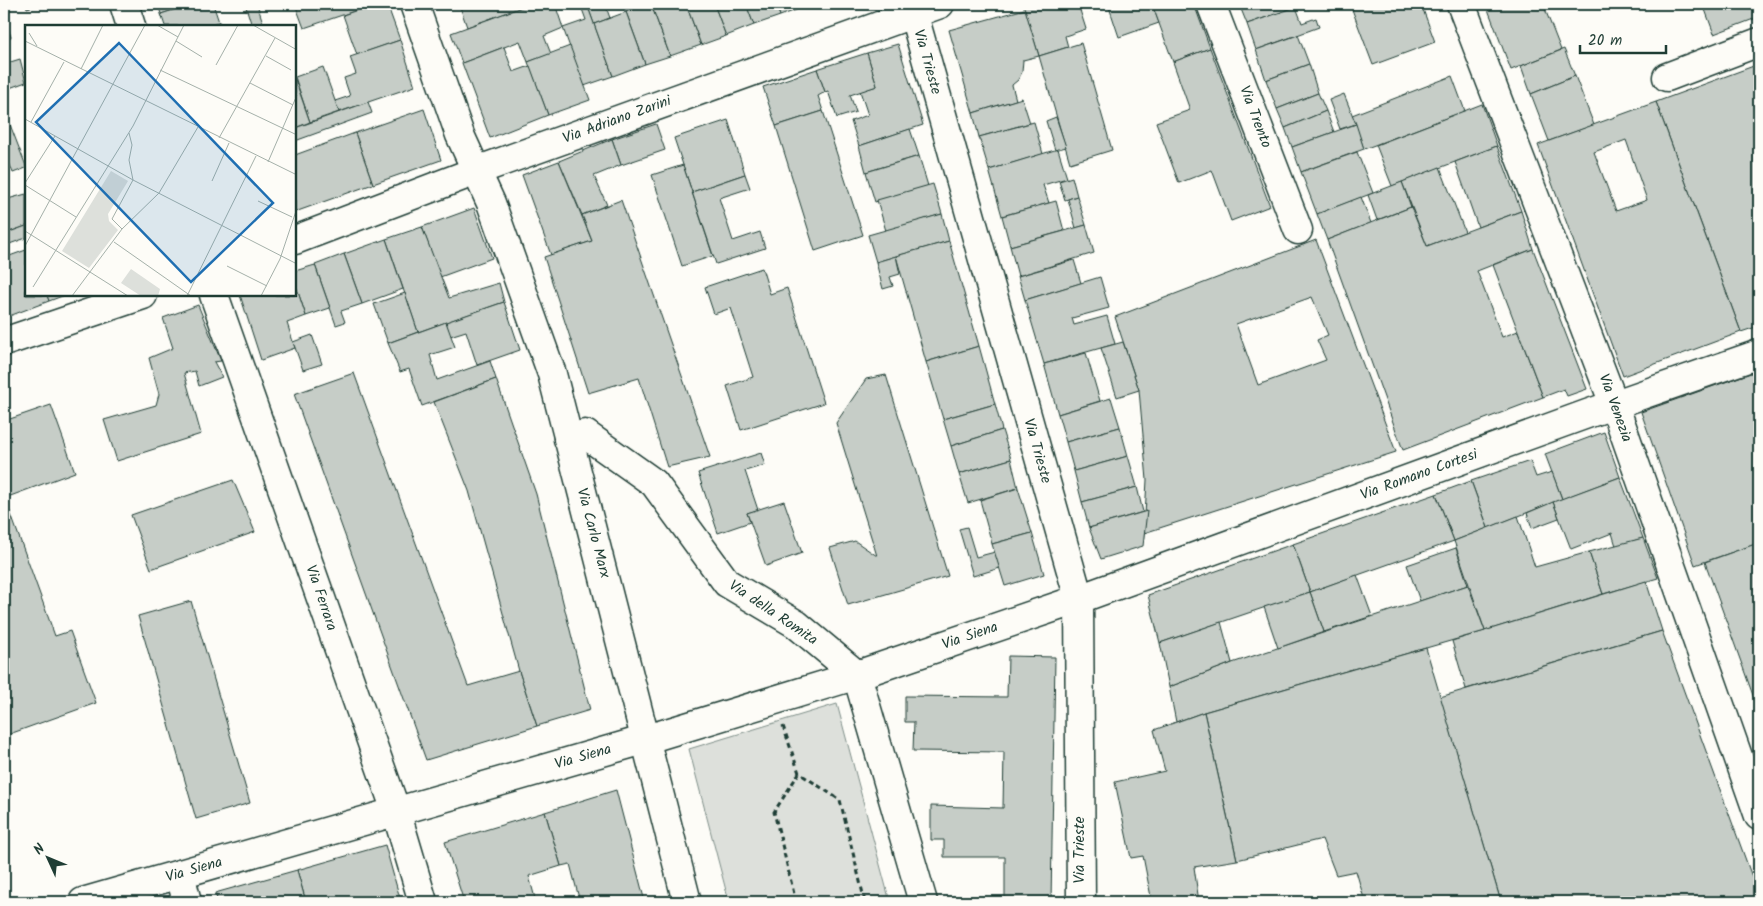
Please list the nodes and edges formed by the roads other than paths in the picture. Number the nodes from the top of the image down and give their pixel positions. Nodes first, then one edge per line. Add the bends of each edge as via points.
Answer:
1 (124, 4) edge
2 (414, 4) edge
3 (940, 4) edge
4 (1212, 4) edge
5 (1461, 4) edge
6 (913, 12) junction
7 (131, 25) edge
8 (1759, 42) edge
9 (1666, 76) dead end
10 (476, 171) junction
11 (1298, 230) dead end
12 (296, 240) edge
13 (140, 296) edge
14 (214, 296) edge
15 (4, 342) edge
16 (1759, 354) edge
17 (1614, 404) junction
18 (568, 439) junction
19 (1079, 598) junction
20 (857, 675) junction
21 (647, 739) junction
22 (396, 812) junction
23 (1759, 816) edge
24 (180, 874) junction
25 (83, 902) edge
26 (187, 902) edge
27 (423, 902) edge
28 (687, 902) edge
29 (923, 902) edge
30 (1081, 902) edge

1 - 7 street
2 - 10 street, Via Carlo Marx
3 - 6 street, Via Adriano Zarini
4 - 11 street, Via Trento
5 - 17 street, Via Venezia
6 - 10 street, Via Adriano Zarini
6 - 19 street, Via Trieste
8 - 9 street
10 - 12 street, Via Adriano Zarini
10 - 18 street, Via Carlo Marx via 491,203 552,374
13 - 15 street
14 - 22 street, Via Ferrara
16 - 17 street, Via Romano Cortesi
17 - 19 street, Via Romano Cortesi
17 - 23 street, Via Venezia
18 - 20 street, Via della Romita via 585,434 654,483 727,583 796,624
18 - 21 street, Via Carlo Marx
19 - 20 street, Via Siena
19 - 30 street, Via Trieste
20 - 21 street, Via Siena
20 - 29 street
21 - 22 street, Via Siena
21 - 28 street, Via Carlo Marx
22 - 24 street, Via Siena
22 - 27 street, Via Ferrara
24 - 25 street, Via Siena
24 - 26 street

